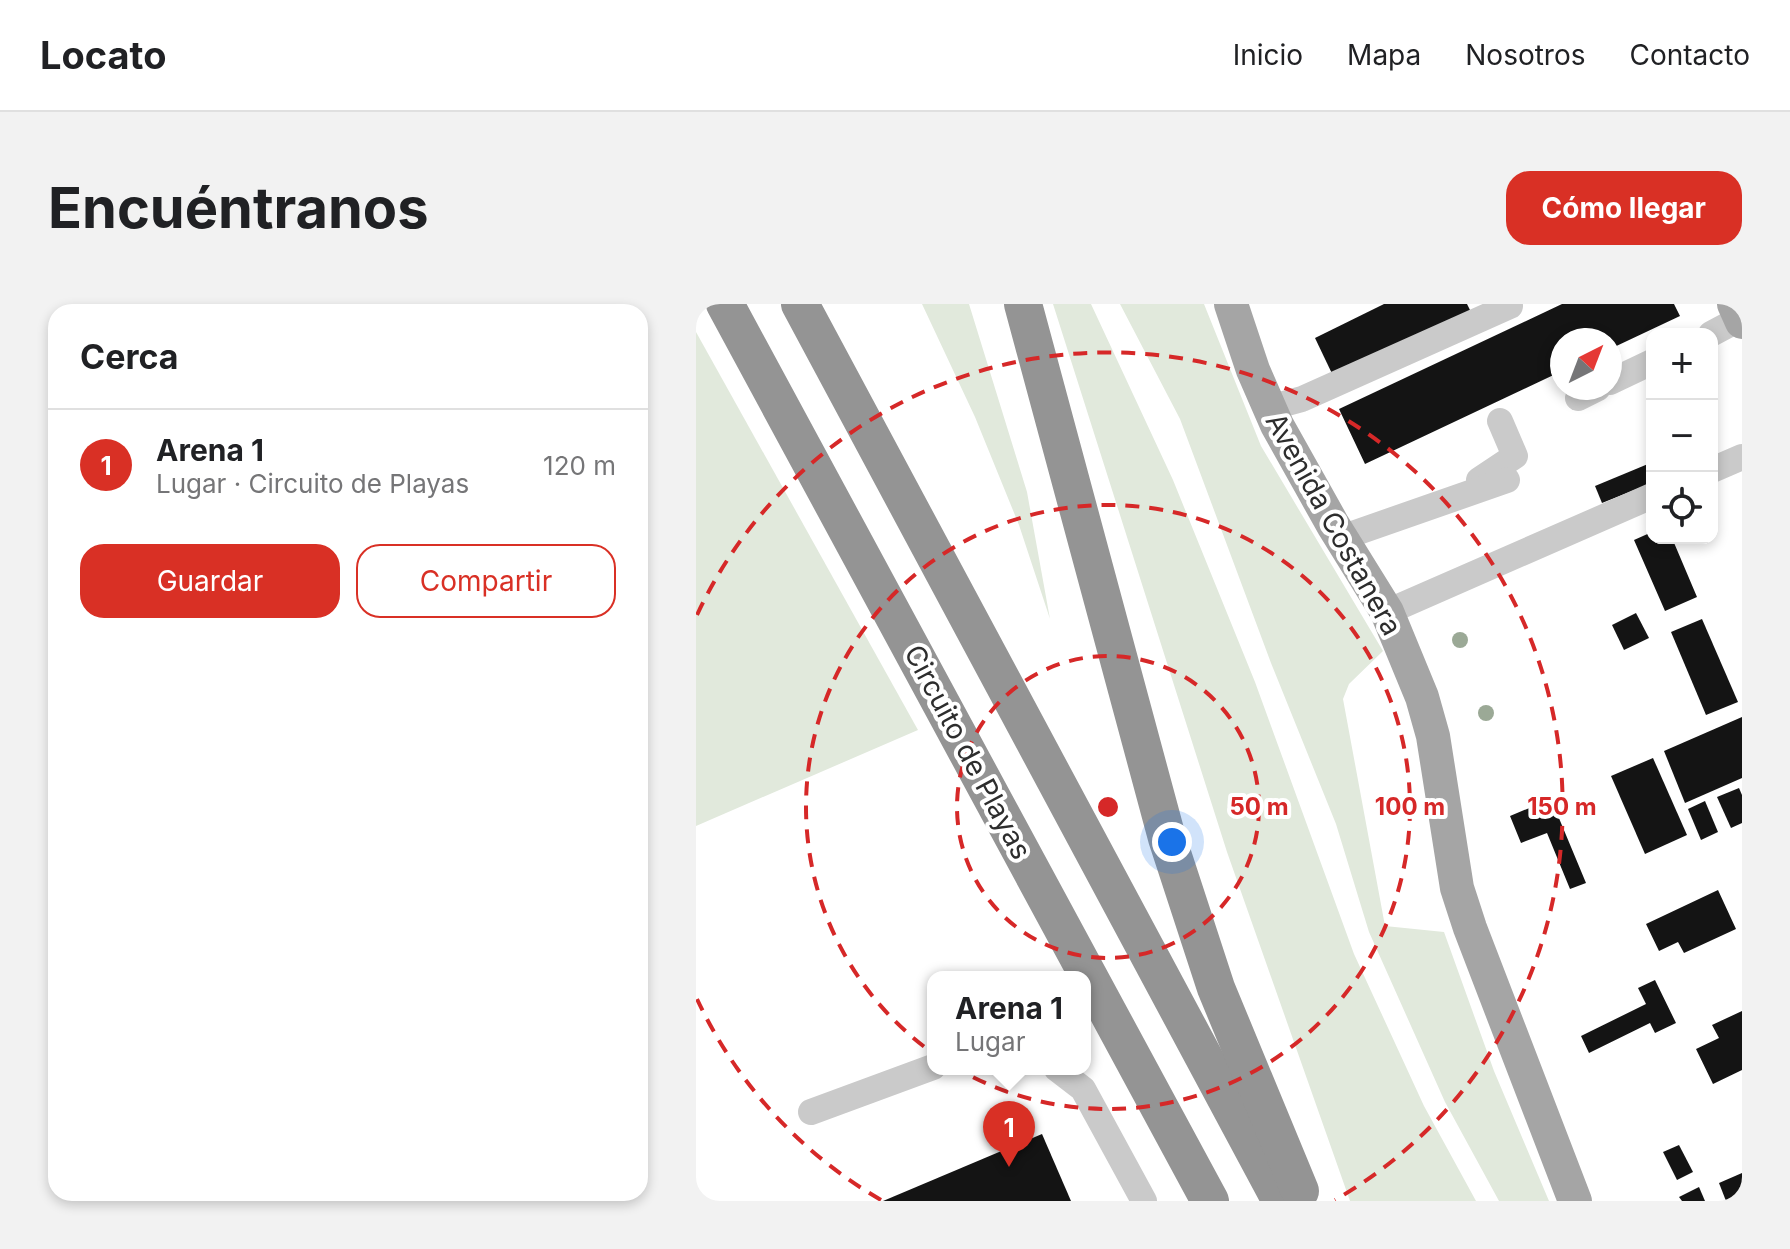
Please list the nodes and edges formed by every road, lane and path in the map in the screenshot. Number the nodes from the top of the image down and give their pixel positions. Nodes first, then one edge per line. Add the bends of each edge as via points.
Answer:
1 (725, 304) edge
2 (1023, 304) edge
3 (1231, 304) edge
4 (1510, 306) edge
5 (803, 308) edge
6 (1646, 365) edge
7 (1622, 376) edge
8 (1269, 408) junction
9 (1500, 421) dead end
10 (1742, 457) edge
11 (1718, 467) edge
12 (1507, 480) dead end
13 (1471, 493) junction
14 (1646, 499) edge
15 (1341, 538) junction
16 (1387, 612) junction
17 (1086, 971) edge
18 (1091, 981) edge
19 (927, 1069) edge
20 (1065, 1075) edge
21 (811, 1112) dead end
22 (1144, 1201) edge
23 (1210, 1201) edge
24 (1281, 1201) edge
25 (1304, 1201) edge
26 (1575, 1201) edge

1 - 17 highway, Circuito de Playas
2 - 25 highway via 1167,838 1216,988
3 - 8 main road, Avenida Costanera
4 - 8 street via 1302,399
5 - 24 highway
6 - 7 street
8 - 15 main road, Avenida Costanera
9 - 13 street via 1515,456 1483,475
10 - 11 street
12 - 13 street
13 - 15 street
14 - 16 street
15 - 16 main road, Avenida Costanera
16 - 26 main road, Avenida Costanera via 1433,736 1457,888
18 - 23 highway, Circuito de Playas
19 - 21 street
20 - 22 street via 1083,1089

